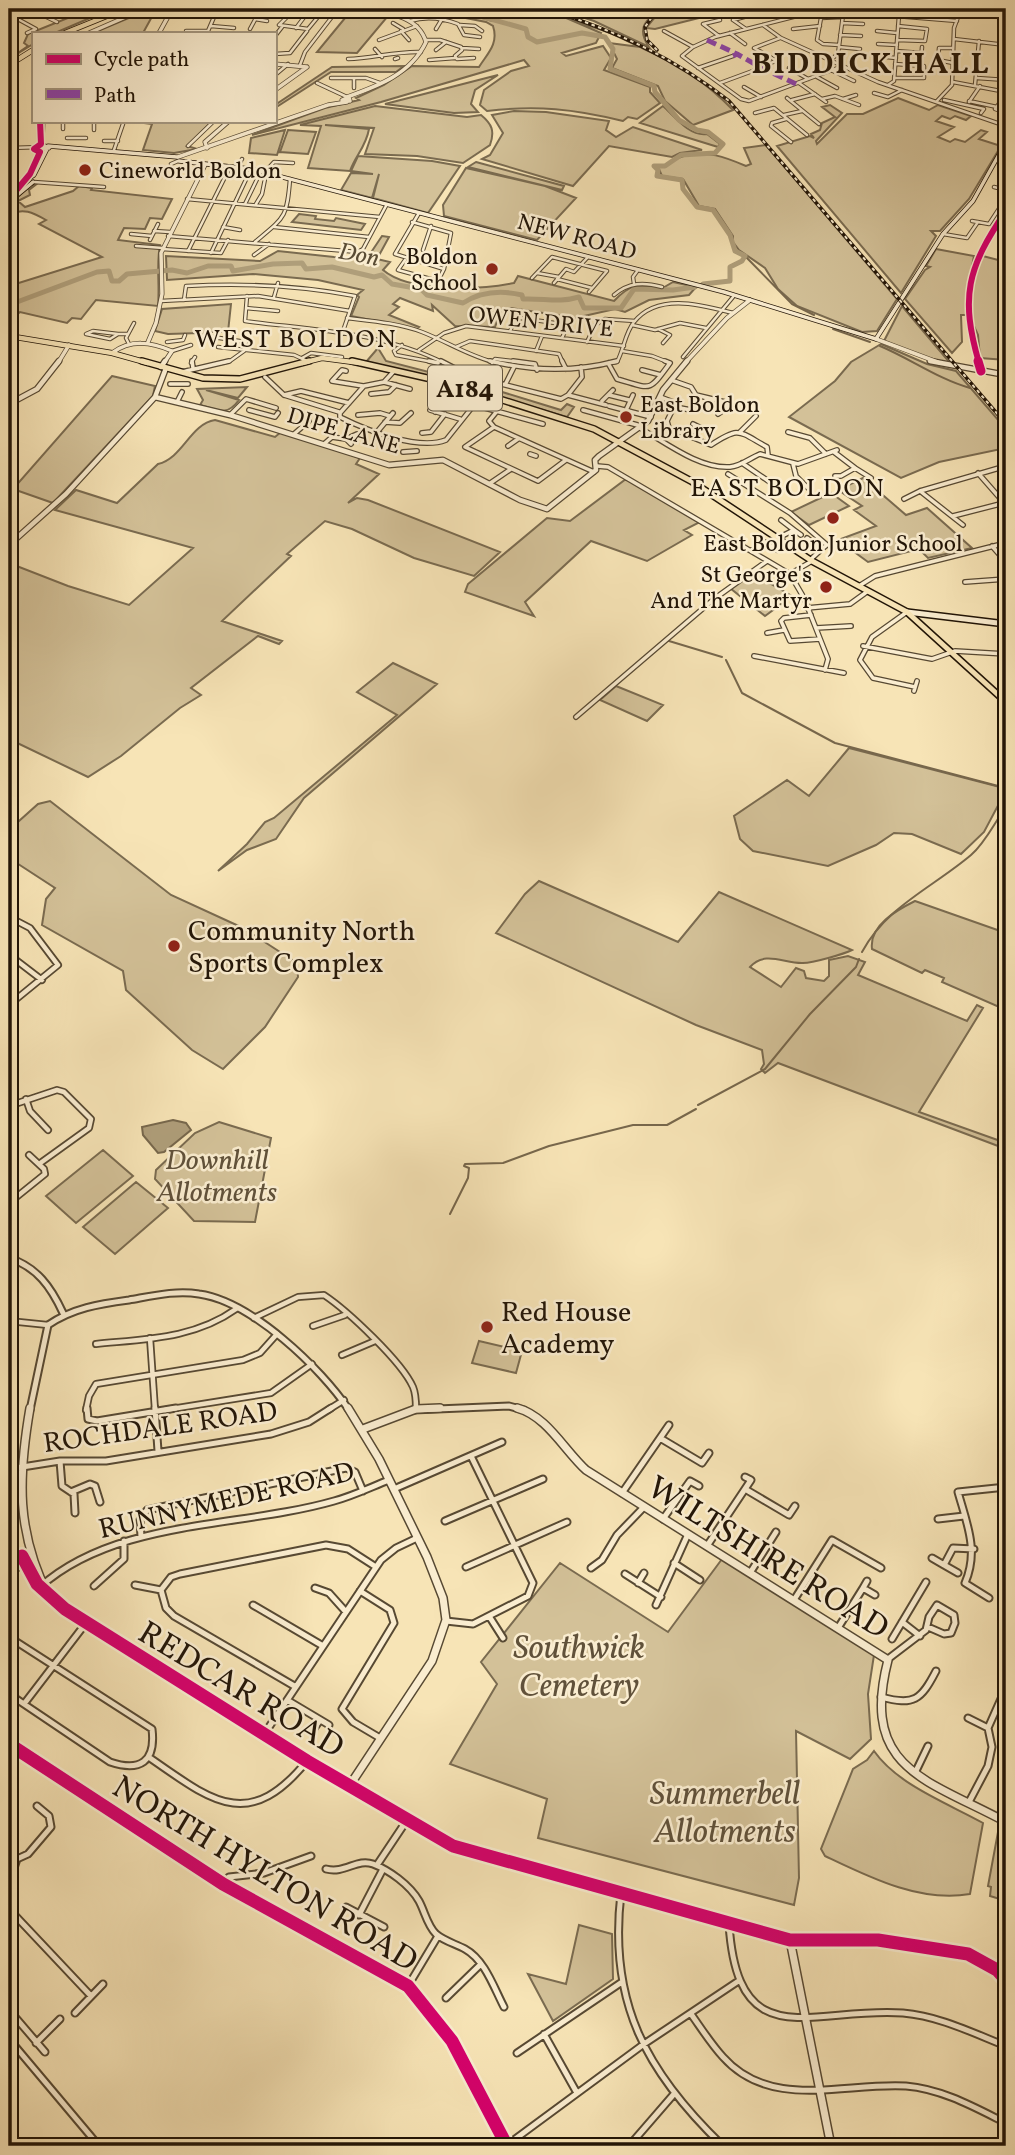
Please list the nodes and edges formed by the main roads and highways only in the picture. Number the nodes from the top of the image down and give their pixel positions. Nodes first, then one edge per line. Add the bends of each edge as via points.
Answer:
1 (117, 9) edge
2 (124, 9) edge
3 (999, 9) edge
4 (1006, 10) edge
5 (61, 32) edge
6 (67, 32) edge
7 (32, 49) edge
8 (9, 63) edge
9 (1006, 142) edge
10 (9, 202) edge
11 (9, 336) edge
12 (907, 612) junction
13 (1006, 624) edge
14 (1006, 702) edge

1 - 5 main road
2 - 6 main road
3 - 4 main road
7 - 8 main road
9 - 10 main road, NEW ROAD via 973,201 943,234 876,339 750,300 251,169 114,150 45,148 32,180
11 - 12 main road, A184 via 112,353 203,378 240,379 304,359 337,359 561,417 618,441 711,492 810,561
12 - 13 main road
12 - 14 main road, A184

